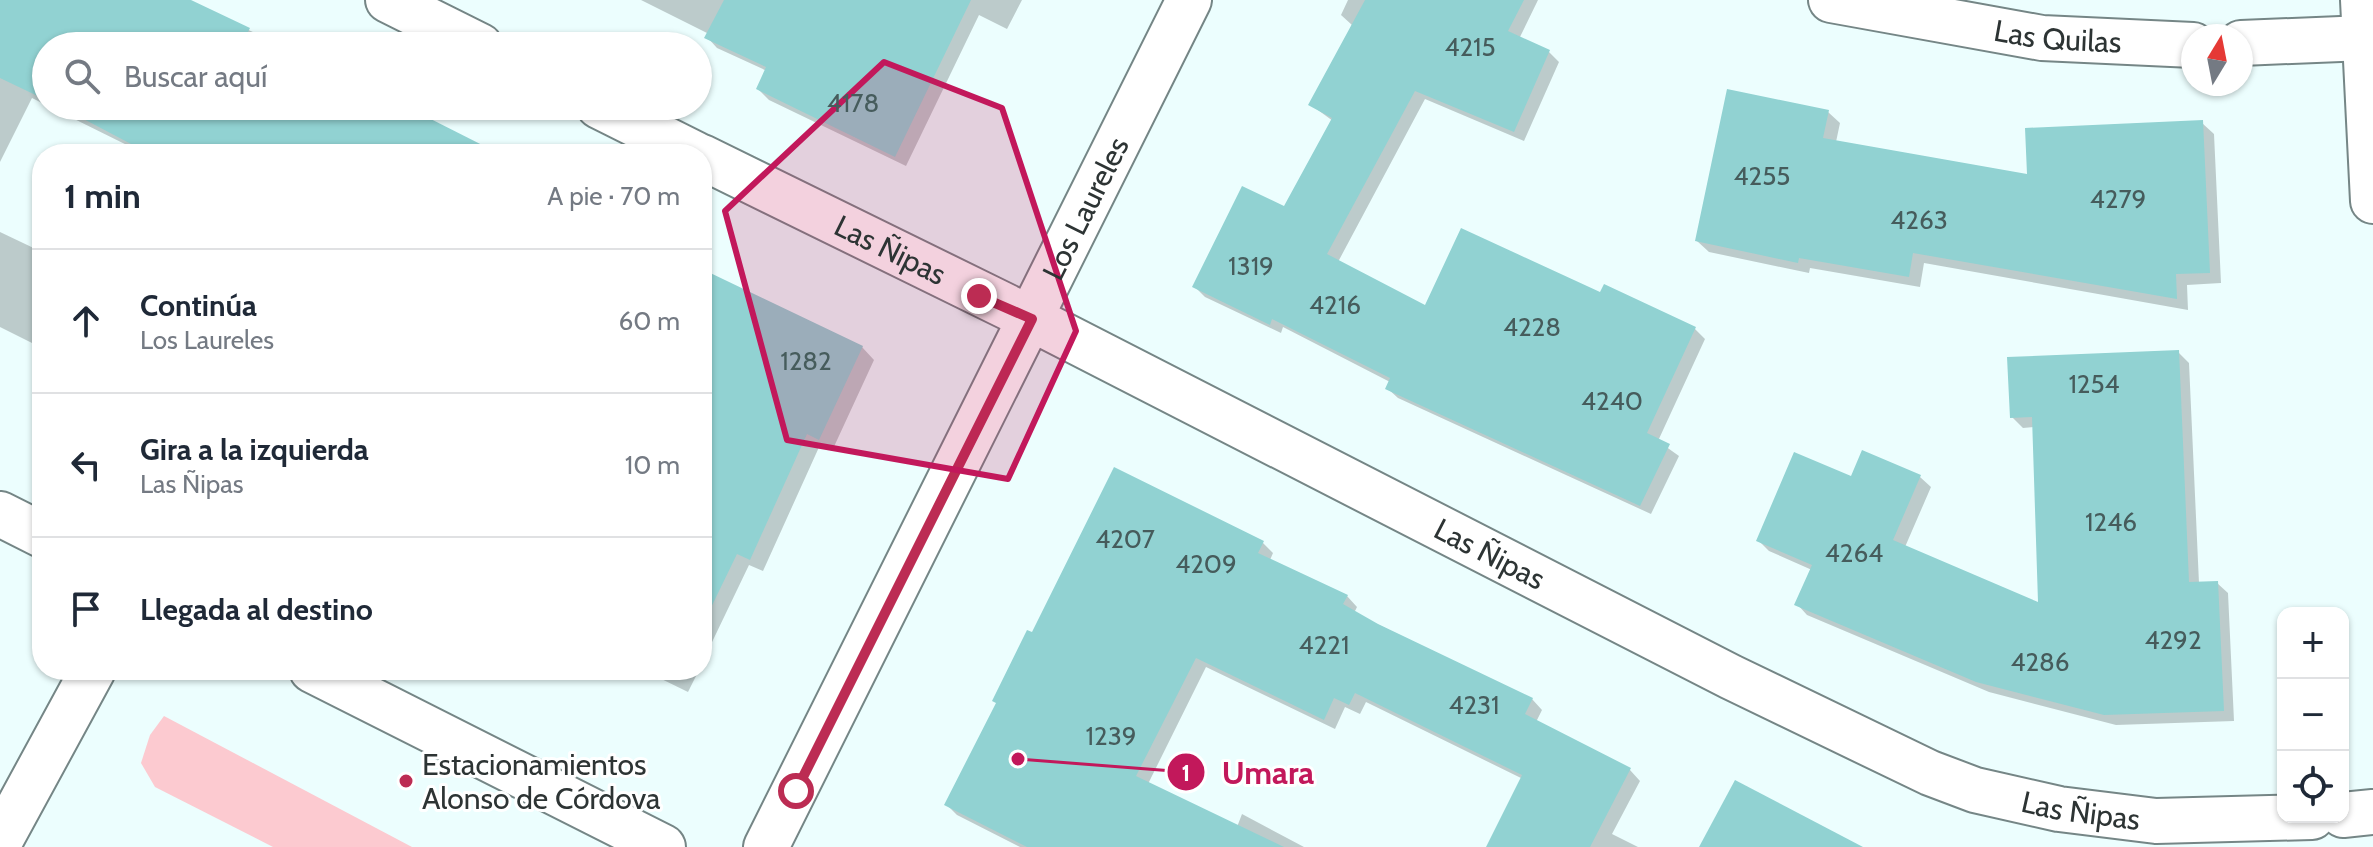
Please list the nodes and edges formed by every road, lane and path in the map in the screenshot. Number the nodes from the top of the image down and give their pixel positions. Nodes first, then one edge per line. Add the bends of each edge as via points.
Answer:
1 (388, 0) edge
2 (1189, 0) edge
3 (1831, 0) edge
4 (2364, 19) edge
5 (452, 32) edge
6 (2253, 41) edge
7 (2181, 44) edge
8 (627, 120) edge
9 (675, 144) edge
10 (712, 162) edge
11 (2373, 201) edge
12 (1032, 319) junction
13 (0, 514) edge
14 (32, 530) edge
15 (88, 680) edge
16 (332, 680) edge
17 (2373, 812) edge
18 (2349, 814) edge
19 (2277, 818) edge
20 (0, 841) edge
21 (663, 847) edge
22 (766, 847) edge

1 - 5 street
2 - 12 street, Los Laureles
3 - 7 street, Las Quilas via 2042,38
4 - 6 street
4 - 11 street
8 - 9 street
10 - 12 street, Las Ñipas
12 - 19 street, Las Ñipas via 1731,677 1930,773 1975,790 2059,809 2156,821
12 - 22 street, Los Laureles
13 - 14 street
15 - 20 street
16 - 21 street
17 - 18 street

